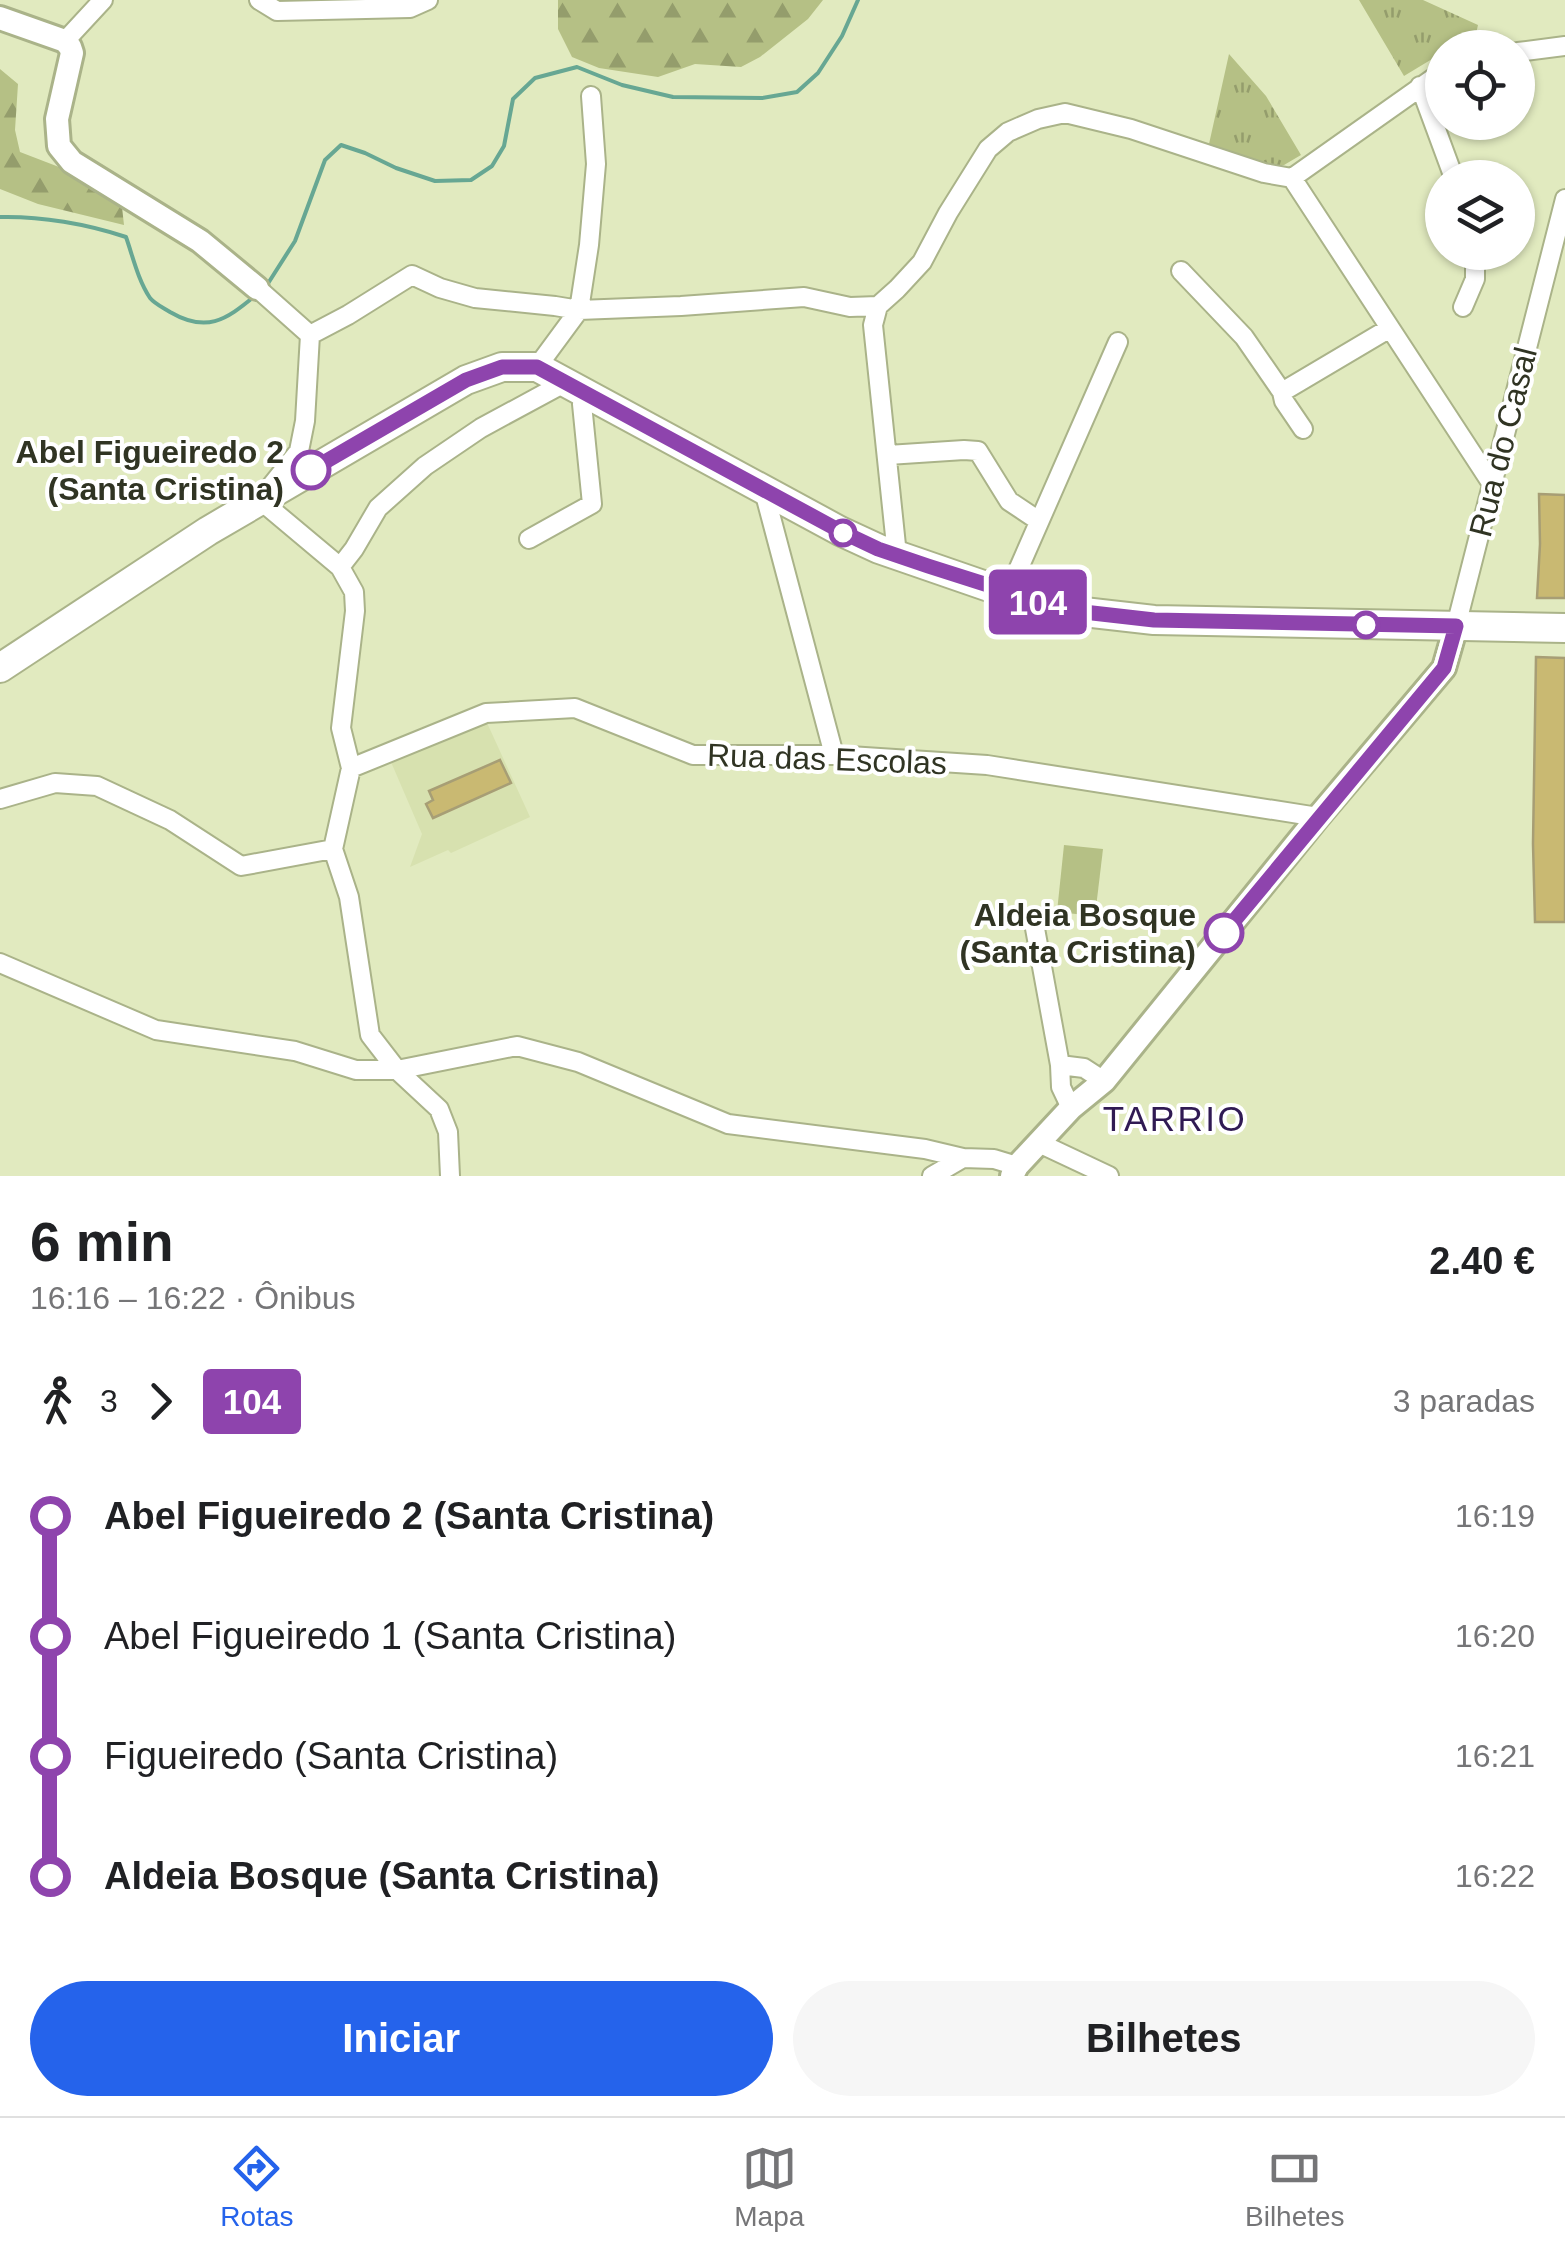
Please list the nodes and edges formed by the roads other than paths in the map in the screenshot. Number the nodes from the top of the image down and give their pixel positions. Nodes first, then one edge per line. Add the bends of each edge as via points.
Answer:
1 (103, 0) edge
2 (259, 0) edge
3 (428, 0) edge
4 (0, 18) edge
5 (64, 41) junction
6 (1565, 46) edge
7 (1535, 50) edge
8 (1425, 83) edge
9 (1420, 86) junction
10 (591, 96) dead end
11 (1447, 160) edge
12 (1292, 178) junction
13 (1565, 199) edge
14 (1475, 270) edge
15 (1181, 272) dead end
16 (262, 292) joint
17 (878, 306) junction
18 (1463, 307) dead end
19 (579, 310) junction
20 (1390, 328) junction
21 (310, 335) junction
22 (1118, 342) dead end
23 (537, 367) junction
24 (577, 388) junction
25 (1282, 392) junction
26 (1302, 428) dead end
27 (888, 455) junction
28 (1492, 484) junction
29 (764, 491) junction
30 (260, 500) junction
31 (1039, 520) junction
32 (529, 539) dead end
33 (897, 555) junction
34 (340, 567) junction
35 (1008, 592) junction
36 (1456, 626) junction
37 (1565, 628) edge
38 (0, 668) edge
39 (834, 755) junction
40 (351, 768) junction
41 (0, 799) edge
42 (1318, 817) junction
43 (332, 849) junction
44 (1034, 923) dead end
45 (0, 963) edge
46 (1060, 1065) junction
47 (397, 1070) junction
48 (1104, 1081) junction
49 (1071, 1108) junction
50 (1039, 1144) junction
51 (963, 1158) junction
52 (1014, 1171) edge
53 (450, 1176) edge
54 (932, 1176) edge
55 (1109, 1176) edge

1 - 5 street
2 - 3 street via 277,11 410,8
4 - 5 street
5 - 16 street via 72,54 57,119 59,146 72,162 200,241
6 - 7 street
8 - 9 street
9 - 11 street
9 - 12 street
10 - 19 street via 596,164
12 - 17 street via 1065,113 1038,120 988,149 922,262
12 - 20 street
13 - 28 street, Rua do Casal
14 - 18 street
15 - 25 street via 1244,337
16 - 21 street
17 - 19 street via 804,297
17 - 27 street via 873,325
19 - 21 street via 475,298 412,275
19 - 23 street
20 - 25 street
20 - 28 street
21 - 30 street via 299,450
22 - 31 street
23 - 24 main road
23 - 30 main road via 502,367 466,380
24 - 29 main road
24 - 32 street via 592,504
24 - 34 street via 481,428 425,466 378,508
25 - 26 street
27 - 31 street via 978,451 1010,501
27 - 33 street
28 - 36 street, Rua do Casal
29 - 33 main road
29 - 39 street
30 - 34 street
30 - 38 main road
31 - 35 street
33 - 35 main road
34 - 40 street via 354,592 341,728
35 - 36 main road via 1066,610 1154,620
36 - 37 main road
36 - 42 street via 1444,668
39 - 40 street, Rua das Escolas via 694,755 575,708 486,712
39 - 42 street, Rua das Escolas via 987,765
40 - 43 street
41 - 43 street via 55,783 97,786 170,820 241,866
42 - 48 street
43 - 47 street via 350,897 370,1034
44 - 46 street
45 - 47 street via 156,1030 295,1051 356,1070
46 - 48 street via 1084,1068
46 - 49 street
47 - 51 street via 517,1046 578,1062 728,1124
47 - 53 street via 438,1108 448,1132
48 - 49 street
49 - 50 street
50 - 52 street
50 - 55 street
51 - 52 street via 994,1160
51 - 54 street

